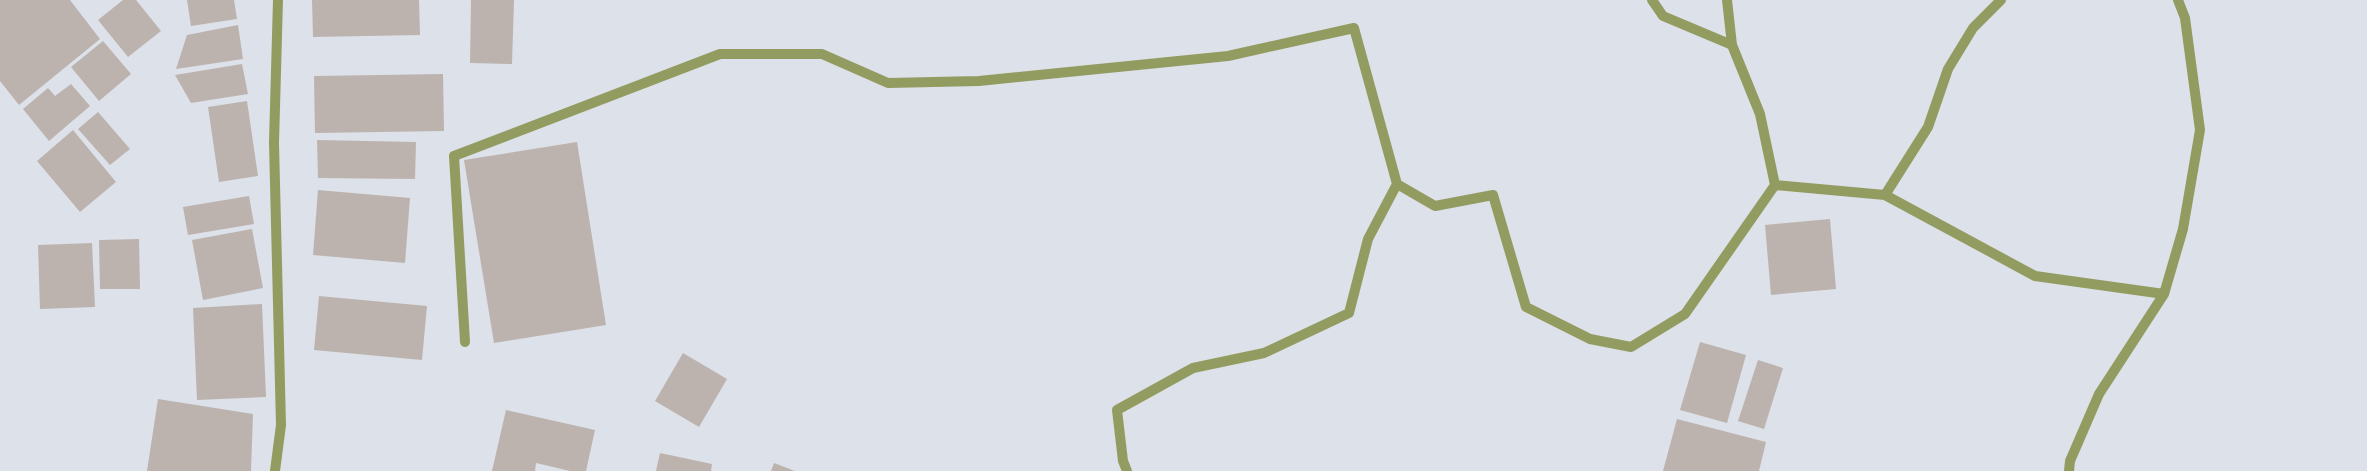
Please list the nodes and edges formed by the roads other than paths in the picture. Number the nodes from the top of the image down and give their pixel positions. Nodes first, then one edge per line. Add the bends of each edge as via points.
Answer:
1 (278, 0) edge
2 (1652, 0) edge
3 (1727, 0) edge
4 (2002, 0) edge
5 (2178, 0) edge
6 (1732, 45) junction
7 (1397, 184) junction
8 (1775, 185) junction
9 (1885, 195) junction
10 (2164, 294) junction
11 (465, 342) dead end
12 (275, 471) edge
13 (1127, 471) edge
14 (2069, 471) edge

1 - 12 street via 274,143 281,425
2 - 6 street via 1663,16
3 - 6 street
4 - 9 street via 1973,28 1948,69 1928,127
5 - 10 street via 2185,18 2200,130 2183,229
6 - 8 street via 1760,114
7 - 8 street via 1435,206 1493,195 1526,307 1590,339 1631,348 1685,314
7 - 11 street via 1354,28 1228,56 978,81 888,83 822,54 720,54 454,156
7 - 13 street via 1368,239 1349,313 1264,353 1193,368 1117,410
8 - 9 street
9 - 10 street via 2035,276
10 - 14 street via 2099,394 2070,461

